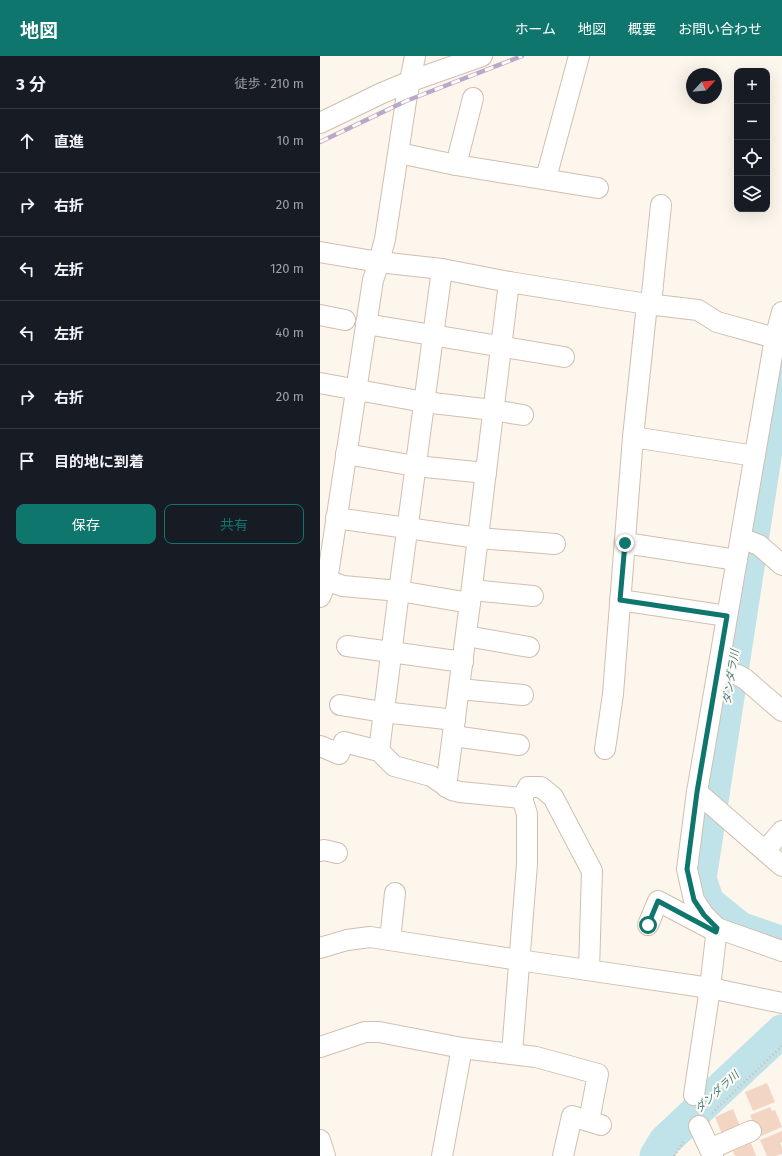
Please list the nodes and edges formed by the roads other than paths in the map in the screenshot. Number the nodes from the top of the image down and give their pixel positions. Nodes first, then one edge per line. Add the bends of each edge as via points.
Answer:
1 (415, 56) edge
2 (482, 56) edge
3 (579, 56) edge
4 (411, 81) junction
5 (473, 98) dead end
6 (320, 123) edge
7 (399, 153) junction
8 (456, 165) junction
9 (546, 178) junction
10 (598, 188) dead end
11 (661, 205) dead end
12 (320, 252) edge
13 (380, 262) junction
14 (442, 269) junction
15 (509, 282) junction
16 (649, 304) junction
17 (782, 312) edge
18 (320, 315) edge
19 (345, 320) dead end
20 (366, 324) junction
21 (433, 336) junction
22 (775, 338) junction
23 (501, 347) junction
24 (564, 357) dead end
25 (320, 383) edge
26 (356, 390) junction
27 (424, 402) junction
28 (493, 410) junction
29 (523, 415) dead end
30 (633, 437) junction
31 (346, 454) junction
32 (755, 456) junction
33 (416, 466) junction
34 (486, 473) junction
35 (327, 516) edge
36 (407, 527) junction
37 (478, 538) junction
38 (749, 541) junction
39 (625, 543) junction
40 (555, 544) dead end
41 (737, 560) junction
42 (782, 565) edge
43 (322, 585) edge
44 (399, 591) junction
45 (471, 596) junction
46 (533, 596) dead end
47 (620, 600) junction
48 (727, 616) junction
49 (466, 636) junction
50 (347, 646) dead end
51 (529, 648) dead end
52 (391, 653) junction
53 (463, 662) junction
54 (727, 671) junction
55 (459, 689) junction
56 (523, 695) dead end
57 (340, 705) dead end
58 (782, 711) edge
59 (383, 712) junction
60 (454, 728) junction
61 (519, 745) dead end
62 (320, 746) edge
63 (605, 749) dead end
64 (378, 751) junction
65 (446, 787) junction
66 (697, 792) junction
67 (522, 798) junction
68 (782, 831) edge
69 (765, 851) junction
70 (782, 866) edge
71 (394, 893) dead end
72 (648, 925) dead end
73 (717, 930) junction
74 (390, 940) junction
75 (320, 948) edge
76 (782, 951) edge
77 (519, 960) junction
78 (590, 970) junction
79 (710, 988) junction
80 (782, 1003) edge
81 (320, 1047) edge
82 (462, 1048) junction
83 (512, 1053) junction
84 (694, 1095) dead end
85 (699, 1126) road end
86 (750, 1131) dead end
87 (320, 1140) edge
88 (712, 1153) edge
89 (325, 1156) edge
90 (442, 1156) edge
91 (563, 1156) edge

1 - 4 street
2 - 4 street
3 - 9 street
4 - 6 street
4 - 7 street
5 - 8 street
7 - 8 street
7 - 13 street
8 - 9 street
9 - 10 street
11 - 16 street
12 - 13 street
13 - 14 street
13 - 20 street via 373,280
14 - 15 street
14 - 21 street
15 - 16 street
15 - 23 street
16 - 22 street via 698,310 717,322
16 - 30 street
17 - 22 street
18 - 19 street
20 - 21 street
20 - 26 street
21 - 23 street
21 - 27 street
22 - 32 street
23 - 24 street
23 - 28 street
25 - 26 street
26 - 27 street
26 - 31 street
27 - 28 street
27 - 33 street
28 - 29 street
28 - 34 street
30 - 32 street
30 - 39 street
31 - 33 street
31 - 35 street
32 - 38 street
33 - 34 street
33 - 36 street
34 - 37 street
35 - 36 street
35 - 43 street
36 - 37 street
36 - 44 street
37 - 40 street
37 - 45 street
38 - 41 street
38 - 42 street
39 - 41 street
39 - 47 street
41 - 48 street
43 - 44 street
44 - 45 street
44 - 52 street
45 - 46 street
45 - 49 street
47 - 48 street
47 - 63 street via 613,694
48 - 54 street
49 - 51 street
49 - 53 street
50 - 52 street
52 - 53 street
52 - 59 street
53 - 55 street
54 - 58 street via 746,678
54 - 66 street
55 - 56 street
55 - 60 street
57 - 59 street
59 - 60 street
59 - 64 street
60 - 61 street
60 - 65 street
62 - 64 street via 339,754 344,742
64 - 65 street via 394,766 431,776
65 - 67 street via 460,792
66 - 69 street
66 - 73 street via 687,869 694,900
67 - 77 street via 527,814 527,864
67 - 78 street via 528,787 541,787 553,797 592,872
68 - 69 street
69 - 70 street
71 - 74 street
72 - 73 street via 658,901
73 - 76 street
73 - 79 street
74 - 75 street via 370,937
74 - 77 street
77 - 78 street
77 - 83 street
78 - 79 street
79 - 80 street
79 - 84 street
81 - 82 street via 365,1032 379,1032
82 - 83 street
82 - 90 street
83 - 91 street via 598,1074 595,1123 572,1116
85 - 88 street
86 - 88 street
87 - 89 street

